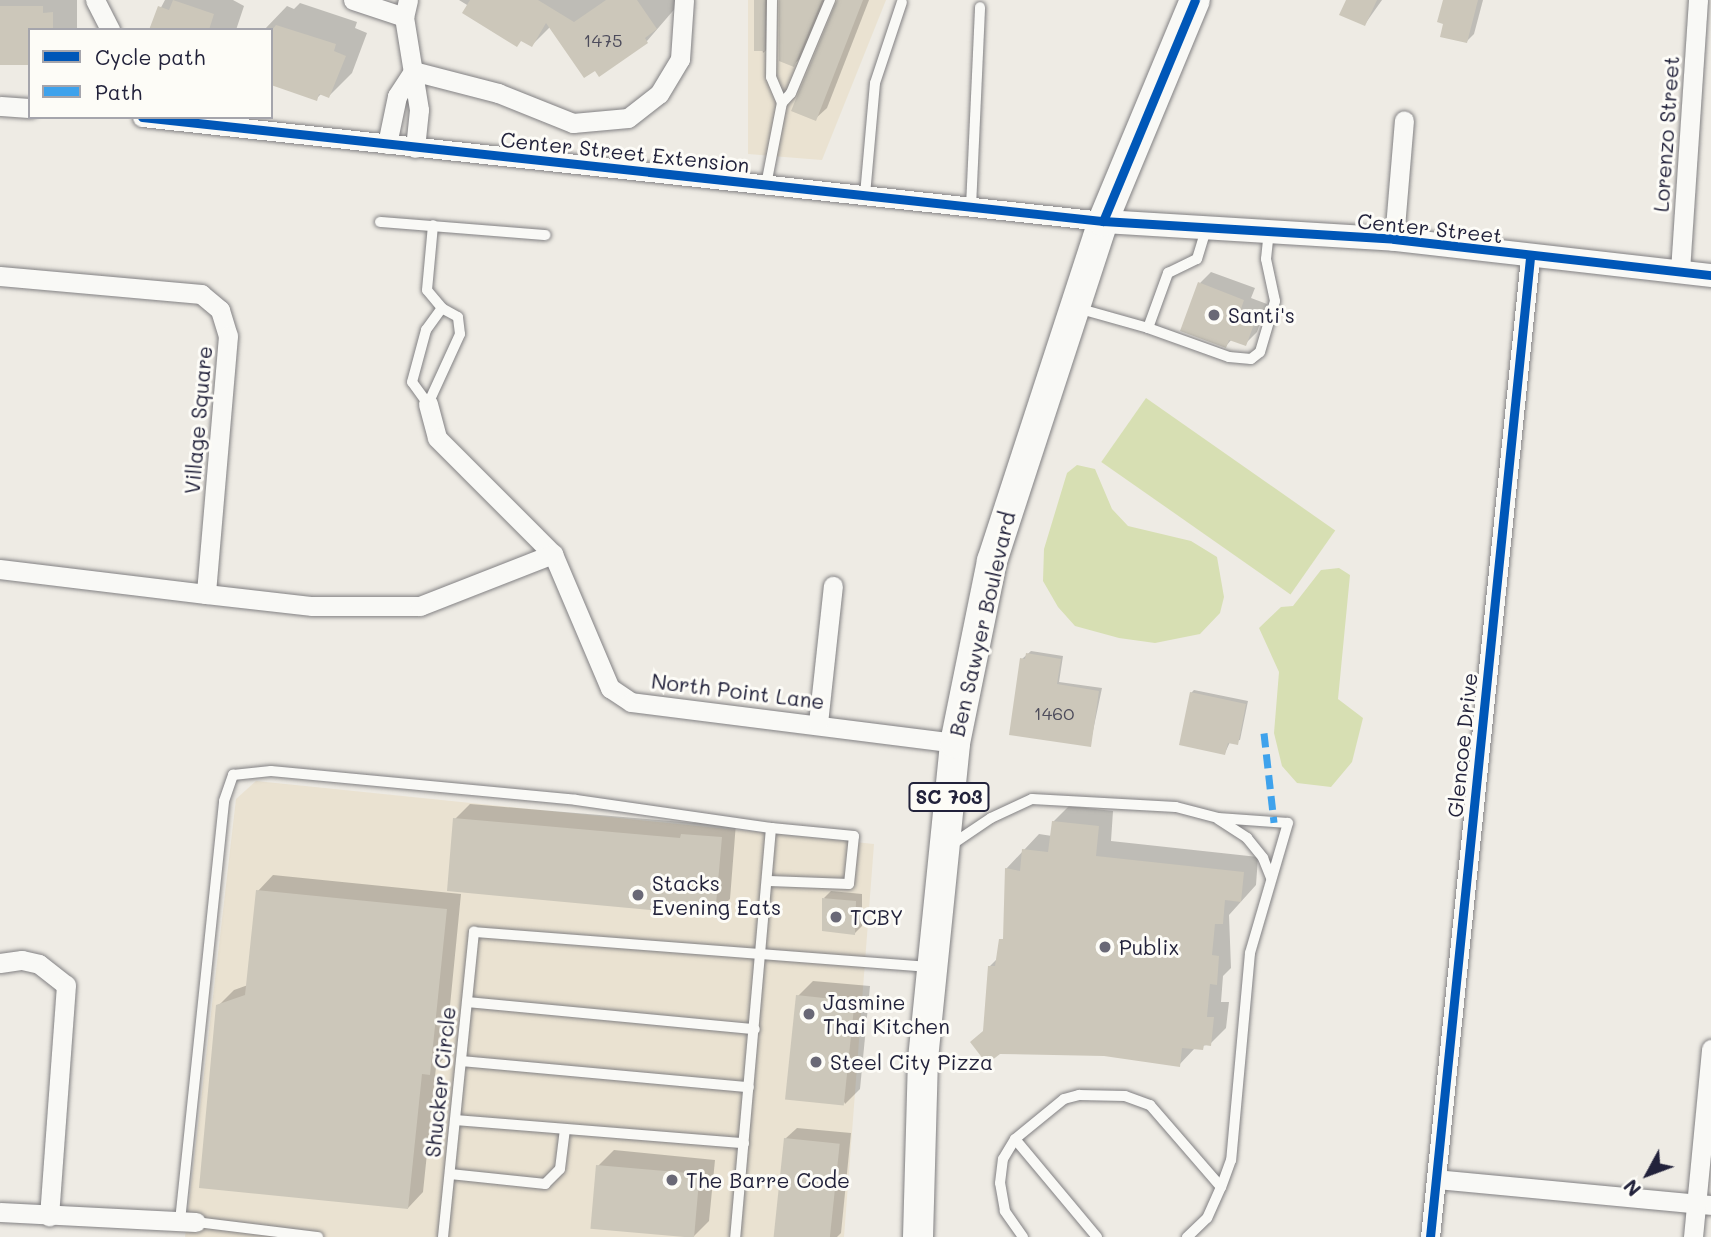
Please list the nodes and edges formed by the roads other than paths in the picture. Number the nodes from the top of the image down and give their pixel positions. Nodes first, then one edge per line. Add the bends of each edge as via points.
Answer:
1 (95, 0) edge
2 (353, 0) edge
3 (684, 0) edge
4 (772, 0) edge
5 (830, 0) edge
6 (1195, 0) edge
7 (1698, 0) edge
8 (902, 2) dead end
9 (979, 8) dead end
10 (406, 9) edge
11 (109, 28) edge
12 (413, 71) junction
13 (782, 103) junction
14 (0, 106) edge
15 (28, 108) edge
16 (160, 119) edge
17 (1404, 120) dead end
18 (387, 144) junction
19 (415, 148) junction
20 (766, 185) junction
21 (865, 195) junction
22 (971, 207) junction
23 (1103, 221) junction
24 (380, 222) dead end
25 (433, 225) junction
26 (1207, 228) junction
27 (1269, 231) junction
28 (545, 235) dead end
29 (1394, 239) junction
30 (1530, 257) junction
31 (1680, 271) junction
32 (1711, 275) edge
33 (0, 276) edge
34 (1074, 307) junction
35 (442, 308) junction
36 (1148, 328) junction
37 (428, 404) junction
38 (553, 554) junction
39 (0, 569) edge
40 (833, 586) dead end
41 (206, 594) junction
42 (818, 723) junction
43 (955, 743) junction
44 (1218, 818) junction
45 (772, 828) junction
46 (944, 850) junction
47 (1271, 878) junction
48 (769, 881) junction
49 (762, 954) junction
50 (0, 963) edge
51 (932, 967) junction
52 (467, 1002) junction
53 (755, 1029) junction
54 (1711, 1049) edge
55 (461, 1061) junction
56 (749, 1087) junction
57 (455, 1120) junction
58 (565, 1129) junction
59 (1015, 1139) junction
60 (744, 1143) junction
61 (450, 1174) junction
62 (1436, 1179) junction
63 (1222, 1187) junction
64 (1703, 1205) edge
65 (0, 1212) edge
66 (49, 1216) junction
67 (188, 1221) junction
68 (318, 1237) edge
69 (443, 1237) edge
70 (735, 1237) edge
71 (918, 1237) edge
72 (1023, 1237) edge
73 (1097, 1237) edge
74 (1187, 1237) edge
75 (1430, 1237) edge
76 (1693, 1237) edge

1 - 11 street
2 - 10 street
3 - 12 street via 680,59 659,94 628,118 573,123 498,93
4 - 13 lane via 771,77
5 - 13 lane via 791,93
6 - 23 main road, Ben Sawyer Boulevard / SC 703
7 - 31 street, Lorenzo Street
8 - 21 lane via 875,83
9 - 22 lane
10 - 12 street
12 - 18 street via 400,89
12 - 19 street via 419,110
13 - 20 lane
14 - 15 street
16 - 18 street, Center Street Extension
17 - 29 street
18 - 19 street, Center Street Extension
19 - 20 street, Center Street Extension
20 - 21 street, Center Street Extension
21 - 22 street, Center Street Extension
22 - 23 street, Center Street Extension
23 - 26 street, Center Street
23 - 34 main road, Ben Sawyer Boulevard / SC 703
24 - 25 lane
25 - 28 lane
25 - 35 lane via 427,290
26 - 27 street, Center Street
26 - 36 lane via 1197,259 1168,273
27 - 29 street, Center Street
27 - 36 lane via 1266,259 1275,301 1260,352 1251,359 1229,357
29 - 30 street, Center Street
30 - 31 street, Center Street
30 - 62 street, Glencoe Drive
31 - 32 street, Center Street
33 - 41 street, Village Square via 201,294 220,310 228,336
34 - 36 lane
34 - 43 main road, Ben Sawyer Boulevard / SC 703 via 992,561
35 - 37 lane via 426,330 412,382
35 - 37 lane via 458,317 460,334
37 - 38 street, North Point Lane via 437,438
38 - 41 street via 419,606 312,606
38 - 42 street, North Point Lane via 610,688 632,702
39 - 41 street
40 - 42 street
42 - 43 street, North Point Lane
43 - 46 main road, Ben Sawyer Boulevard / SC 703
44 - 46 lane via 1176,807 1032,799 991,818
44 - 47 lane via 1247,838
44 - 47 lane via 1289,823
45 - 48 lane
45 - 48 lane via 854,836 849,884
45 - 67 lane via 576,800 271,771 233,775 223,802
46 - 51 main road, Ben Sawyer Boulevard / SC 703
47 - 63 lane via 1250,953 1231,1160
48 - 49 lane
49 - 51 lane
49 - 52 lane, Shucker Circle via 474,932
49 - 53 lane
50 - 66 street via 22,960 39,964 66,985
51 - 71 main road, Ben Sawyer Boulevard / SC 703 via 923,1059
52 - 53 lane
52 - 55 lane, Shucker Circle
53 - 56 lane
54 - 64 street
55 - 56 lane
55 - 57 lane, Shucker Circle
56 - 60 lane
57 - 58 lane
57 - 61 lane, Shucker Circle
58 - 60 lane
58 - 61 lane via 560,1169 545,1184
59 - 63 lane via 1064,1099 1079,1094 1125,1096 1150,1105
59 - 72 lane via 1003,1159 1000,1183 1005,1212
59 - 73 lane
60 - 70 lane
61 - 69 lane, Shucker Circle
62 - 64 street
62 - 75 street, Glencoe Drive
63 - 74 lane via 1207,1218
64 - 76 street
65 - 66 street
66 - 67 street
67 - 68 lane

